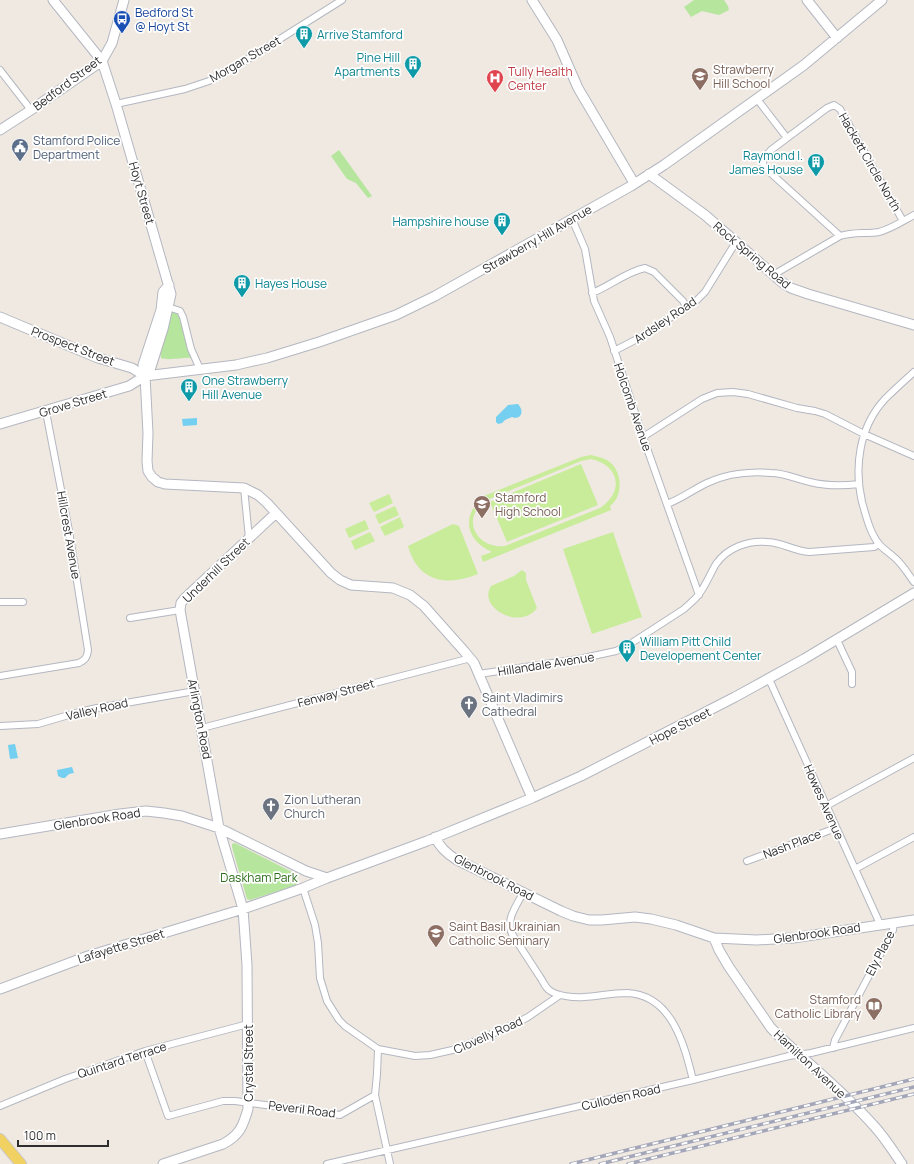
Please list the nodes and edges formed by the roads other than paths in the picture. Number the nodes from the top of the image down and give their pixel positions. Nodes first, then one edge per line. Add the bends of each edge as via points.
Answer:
1 (52, 0) edge
2 (124, 0) edge
3 (342, 0) edge
4 (532, 0) edge
5 (807, 0) edge
6 (882, 0) edge
7 (837, 38) junction
8 (102, 61) junction
9 (0, 70) edge
10 (757, 100) junction
11 (116, 104) junction
12 (31, 110) junction
13 (0, 130) edge
14 (787, 138) junction
15 (649, 174) junction
16 (634, 183) junction
17 (914, 215) edge
18 (572, 219) junction
19 (903, 221) junction
20 (840, 236) junction
21 (736, 242) junction
22 (773, 275) junction
23 (169, 286) junction
24 (592, 292) junction
25 (168, 307) junction
26 (686, 307) junction
27 (0, 317) edge
28 (914, 325) edge
29 (614, 351) junction
30 (200, 369) junction
31 (914, 372) edge
32 (144, 376) junction
33 (47, 411) junction
34 (0, 424) edge
35 (864, 434) junction
36 (643, 437) junction
37 (914, 456) edge
38 (858, 484) junction
39 (244, 488) junction
40 (667, 504) junction
41 (276, 513) junction
42 (249, 538) junction
43 (879, 544) junction
44 (914, 582) edge
45 (914, 594) edge
46 (699, 595) junction
47 (0, 602) edge
48 (23, 602) dead end
49 (180, 610) junction
50 (130, 618) dead end
51 (837, 640) junction
52 (471, 658) junction
53 (479, 674) junction
54 (0, 676) edge
55 (769, 679) junction
56 (852, 684) dead end
57 (195, 690) junction
58 (0, 726) edge
59 (202, 728) junction
60 (914, 758) edge
61 (532, 798) junction
62 (826, 806) junction
63 (219, 828) junction
64 (836, 828) junction
65 (0, 834) edge
66 (435, 837) junction
67 (914, 837) edge
68 (747, 861) dead end
69 (855, 869) junction
70 (327, 878) junction
71 (303, 888) junction
72 (523, 893) junction
73 (243, 909) junction
74 (914, 920) edge
75 (894, 922) junction
76 (880, 924) junction
77 (714, 938) junction
78 (0, 989) edge
79 (560, 995) junction
80 (248, 1024) junction
81 (914, 1028) edge
82 (833, 1048) junction
83 (378, 1049) junction
84 (145, 1051) junction
85 (799, 1055) junction
86 (694, 1080) junction
87 (375, 1095) junction
88 (248, 1102) junction
89 (0, 1106) edge
90 (0, 1139) edge
91 (386, 1150) junction
92 (21, 1164) edge
93 (163, 1164) edge
94 (327, 1164) edge
95 (390, 1164) edge
96 (902, 1164) edge

1 - 8 street, Hoyt Street
2 - 8 street, Bedford Street via 112,43
3 - 11 street, Morgan Street via 212,80
4 - 16 street via 557,40 578,88
5 - 7 street
6 - 7 street, Strawberry Hill Avenue
7 - 10 street, Strawberry Hill Avenue
8 - 11 street, Hoyt Street
8 - 12 street, Bedford Street
9 - 12 street
10 - 14 street
10 - 15 street, Strawberry Hill Avenue
11 - 23 street, Hoyt Street
12 - 13 street, Bedford Street
14 - 19 street, Hackett Circle North via 827,108 834,105 840,109
14 - 20 street via 765,157 762,162 764,167
15 - 16 street, Strawberry Hill Avenue
15 - 21 street, Rock Spring Road via 705,215
16 - 18 street, Strawberry Hill Avenue
17 - 19 street
18 - 24 street, Holcomb Avenue via 585,249
18 - 30 street, Strawberry Hill Avenue via 444,291 396,314 267,358
19 - 20 street via 877,232
20 - 22 street
21 - 22 street, Rock Spring Road
21 - 26 street, Ardsley Road via 705,292
22 - 28 street, Rock Spring Road via 798,291
23 - 25 street, Hoyt Street via 171,294
23 - 32 street via 163,292 143,365
24 - 26 street via 645,268 654,272
24 - 29 street, Holcomb Avenue
25 - 30 street via 180,311
25 - 32 street, Hoyt Street via 150,370
26 - 29 street, Ardsley Road via 640,338
27 - 32 street, Prospect Street via 98,358 132,368
29 - 36 street, Holcomb Avenue
30 - 32 street, Strawberry Hill Avenue
31 - 35 street via 884,400
32 - 33 street, Grove Street via 129,386
32 - 39 street via 147,461 148,471 152,477 165,484
33 - 34 street, Grove Street
33 - 54 street, Hillcrest Avenue via 88,650 85,659 79,663
35 - 36 street via 825,414 733,392 717,393 702,399
35 - 37 street
35 - 38 street via 859,457
36 - 40 street, Holcomb Avenue
38 - 40 street via 821,485 772,473 742,474 721,477
38 - 43 street via 864,511
39 - 41 street via 258,495
39 - 42 street
40 - 46 street, Holcomb Avenue
41 - 42 street, Underhill Street
41 - 52 street via 331,574 351,585 393,588 410,595 424,606
42 - 49 street, Underhill Street via 184,598
43 - 44 street via 897,559
43 - 46 street, Hillandale Avenue via 874,547 802,552 768,542 745,544 720,559
45 - 51 street, Hope Street
46 - 53 street, Hillandale Avenue via 684,609 616,651
47 - 48 street
49 - 50 street, Underhill Street
49 - 57 street, Arlington Road
51 - 55 street, Hope Street
51 - 56 street via 852,672
52 - 53 street
52 - 59 street, Fenway Street
53 - 61 street
55 - 61 street, Hope Street via 611,761
55 - 62 street, Howes Avenue
57 - 58 street, Valley Road via 97,708 38,724
57 - 59 street, Arlington Road
59 - 63 street, Arlington Road
60 - 62 street
61 - 66 street, Hope Street
62 - 64 street, Howes Avenue
63 - 65 street, Glenbrook Road via 182,816 146,811
63 - 70 street, Glenbrook Road via 306,872
63 - 73 street, Arlington Road
64 - 68 street, Nash Place
64 - 69 street, Howes Avenue
66 - 70 street
66 - 72 street, Glenbrook Road via 443,850 452,856
67 - 69 street
69 - 76 street, Howes Avenue
70 - 71 street, Lafayette Street
71 - 73 street, Lafayette Street
71 - 83 street, Clovelly Road via 315,925 320,978 327,1002 345,1026
72 - 77 street, Glenbrook Road via 560,911 584,919 652,919
72 - 79 street via 510,919 510,931 549,990
73 - 78 street, Lafayette Street via 88,956
73 - 80 street, Crystal Street via 248,965
74 - 75 street, Glenbrook Road
75 - 76 street, Glenbrook Road
75 - 82 street, Ely Place
76 - 77 street, Glenbrook Road via 785,939
77 - 85 street, Hamilton Avenue via 722,957 764,1018
79 - 83 street, Clovelly Road via 515,1024 457,1049 415,1056
79 - 86 street via 580,998 625,993 640,995 654,1001 675,1026
80 - 84 street, Quintard Terrace
80 - 88 street, Crystal Street
81 - 82 street, Culloden Road
82 - 85 street, Culloden Road
83 - 87 street
84 - 88 street, Peveril Road via 168,1116 223,1101
84 - 89 street, Quintard Terrace via 65,1079
85 - 86 street, Culloden Road
85 - 96 street, Hamilton Avenue via 869,1120
86 - 91 street, Culloden Road
87 - 88 street, Peveril Road via 340,1115
87 - 91 street
88 - 93 street, Crystal Street via 244,1124 235,1136 223,1144
90 - 92 main road
91 - 94 street, Culloden Road
91 - 95 street

